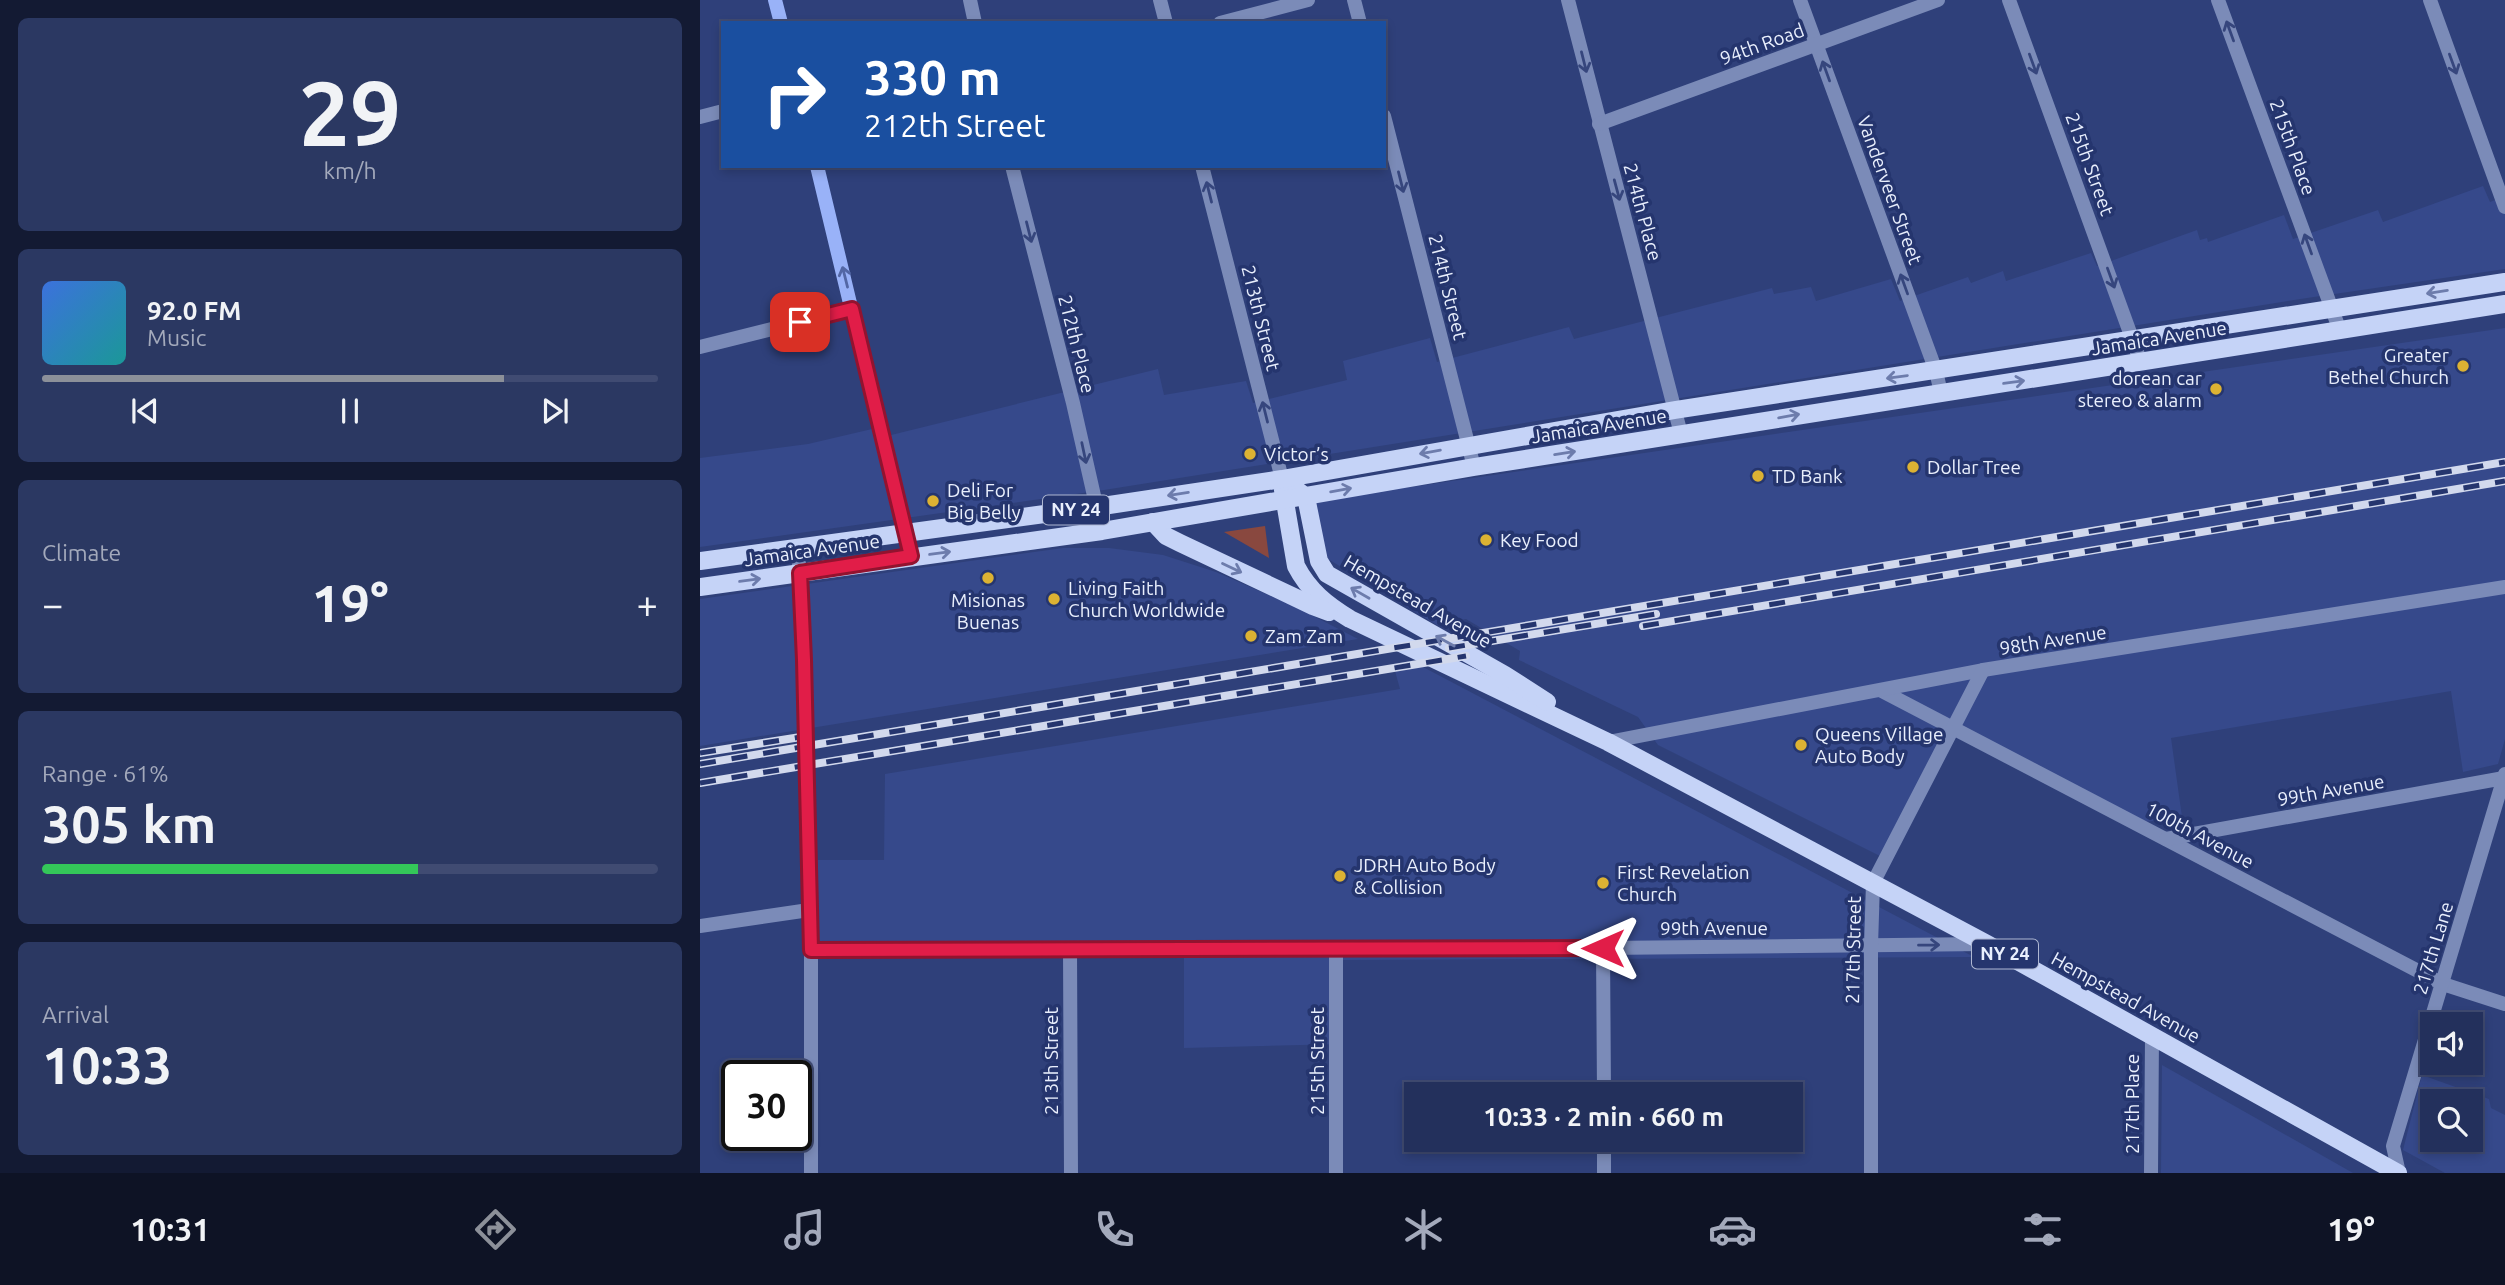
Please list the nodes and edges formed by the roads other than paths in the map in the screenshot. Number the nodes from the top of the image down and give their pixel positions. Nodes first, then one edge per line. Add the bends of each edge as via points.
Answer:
1 (775, 0) edge
2 (970, 0) edge
3 (1160, 0) edge
4 (1308, 0) edge
5 (1354, 0) edge
6 (1568, 0) edge
7 (1800, 0) edge
8 (1938, 0) edge
9 (2009, 0) edge
10 (2218, 0) edge
11 (2430, 0) edge
12 (780, 21) edge
13 (975, 21) edge
14 (1165, 21) edge
15 (1228, 21) edge
16 (1359, 21) edge
17 (1817, 45) junction
18 (721, 112) edge
19 (700, 117) edge
20 (1386, 124) edge
21 (1599, 124) junction
22 (817, 168) edge
23 (1013, 168) edge
24 (1203, 168) edge
25 (2505, 207) edge
26 (2505, 282) edge
27 (2505, 304) edge
28 (2332, 308) junction
29 (852, 309) junction
30 (2340, 331) junction
31 (2134, 341) junction
32 (700, 347) edge
33 (2141, 363) junction
34 (1936, 372) junction
35 (1941, 393) junction
36 (1675, 410) junction
37 (1681, 434) junction
38 (1469, 445) junction
39 (1474, 467) junction
40 (1282, 479) junction
41 (1306, 497) junction
42 (1284, 500) junction
43 (1096, 507) junction
44 (1153, 522) junction
45 (1102, 531) junction
46 (906, 534) junction
47 (798, 547) junction
48 (911, 556) junction
49 (700, 561) edge
50 (800, 573) junction
51 (700, 587) edge
52 (2505, 587) edge
53 (1350, 619) junction
54 (1983, 670) junction
55 (1882, 691) junction
56 (1953, 729) junction
57 (1608, 742) junction
58 (2504, 776) edge
59 (2166, 839) junction
60 (1873, 883) junction
61 (809, 910) junction
62 (700, 926) edge
63 (1987, 944) junction
64 (1871, 946) junction
65 (1070, 948) junction
66 (1336, 948) junction
67 (1603, 948) junction
68 (811, 950) junction
69 (2443, 984) junction
70 (2505, 1004) edge
71 (2152, 1036) junction
72 (1604, 1082) edge
73 (1604, 1152) edge
74 (811, 1173) edge
75 (1071, 1173) edge
76 (1336, 1173) edge
77 (1604, 1173) edge
78 (1871, 1173) edge
79 (2151, 1173) edge
80 (2399, 1173) edge

1 - 12 main road
2 - 13 street
3 - 14 street
4 - 15 street
5 - 16 street
6 -> 21 street, 214th Place
7 - 17 street, Vanderveer Street
8 - 17 street, 94th Road
9 -> 31 street, 215th Street
28 -> 10 street, 215th Place
11 -> 25 street
17 - 21 street, 94th Road
34 -> 17 street, Vanderveer Street
18 - 19 street
20 -> 38 street, 214th Street
21 -> 36 street, 214th Place
29 -> 22 main road
23 -> 43 street, 212th Place
40 -> 24 street, 213th Street
26 -> 28 main road, Jamaica Avenue
27 - 30 main road, Jamaica Avenue
28 - 30 street, 215th Place
28 - 31 main road, Jamaica Avenue
29 - 32 street
29 - 46 main road
30 - 33 main road, Jamaica Avenue
31 - 33 street, 215th Street
31 - 34 main road, Jamaica Avenue
35 -> 33 main road, Jamaica Avenue
34 - 35 street, Vanderveer Street
34 -> 36 main road, Jamaica Avenue
37 -> 35 main road, Jamaica Avenue
36 - 37 street, 214th Place
36 - 38 main road, Jamaica Avenue
39 -> 37 main road, Jamaica Avenue
38 - 39 street, 214th Street
38 -> 40 main road, Jamaica Avenue
41 -> 39 main road, Jamaica Avenue
40 - 41 main road
40 - 42 main road, Hempstead Avenue
40 -> 43 main road, Jamaica Avenue / NY 24
41 - 42 main road, Jamaica Avenue
57 -> 41 main road, Hempstead Avenue / NY 24 via 1505,675 1324,571
42 - 44 main road, Jamaica Avenue
42 - 53 main road, Hempstead Avenue via 1296,566 1318,597
43 - 45 street, 212th Place
43 - 46 main road, Jamaica Avenue / NY 24
44 - 45 main road, Jamaica Avenue
44 -> 53 main road, NY 24 via 1180,543
48 -> 45 main road, Jamaica Avenue / NY 24
46 - 47 main road, Jamaica Avenue
46 - 48 main road
47 - 49 main road, Jamaica Avenue
47 - 50 street
48 - 50 main road, Jamaica Avenue / NY 24
51 -> 50 main road, Jamaica Avenue / NY 24
50 - 61 street
52 - 54 street, 98th Avenue
53 - 57 main road, Hempstead Avenue / NY 24
54 - 55 street, 98th Avenue
54 - 56 street, 217th Street
55 - 56 street, 100th Avenue
55 - 57 street, 98th Avenue
56 - 59 street, 100th Avenue
56 - 60 street, 217th Street
57 - 60 main road, Hempstead Avenue / NY 24
58 - 59 street, 99th Avenue
58 - 69 street, 217th Lane
59 - 69 street, 100th Avenue
60 - 63 main road, Hempstead Avenue / NY 24
60 - 64 street, 217th Street
61 - 62 street
61 - 68 street
64 -> 63 street, 99th Avenue
63 - 71 main road, Hempstead Avenue / NY 24
64 - 67 street, 99th Avenue
64 - 78 street, 217th Street
65 - 66 street, 99th Avenue
65 - 68 street, 99th Avenue
65 - 75 street, 213th Street
66 - 67 street, 99th Avenue
66 - 76 street, 215th Street
67 - 72 street
68 - 74 street
69 - 70 street, 100th Avenue
69 - 80 street, 217th Lane via 2393,1146
71 - 79 street, 217th Place
71 - 80 main road, Hempstead Avenue / NY 24
73 - 77 street

